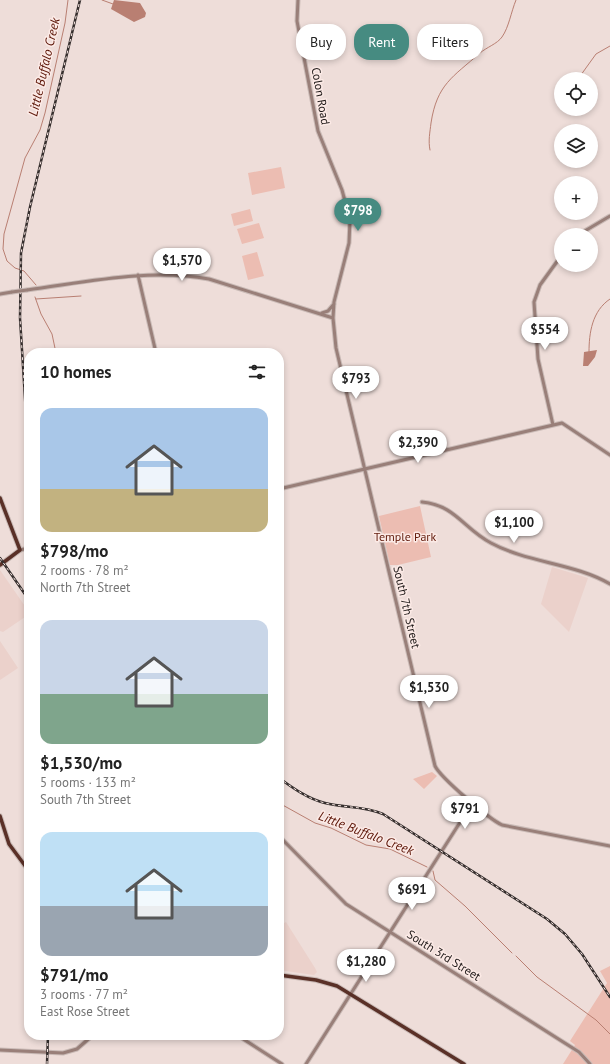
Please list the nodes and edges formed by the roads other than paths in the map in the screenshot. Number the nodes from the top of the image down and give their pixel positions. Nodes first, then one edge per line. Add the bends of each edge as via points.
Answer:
1 (298, 0) edge
2 (610, 216) edge
3 (590, 228) edge
4 (554, 266) edge
5 (138, 275) junction
6 (0, 294) edge
7 (334, 304) junction
8 (320, 314) junction
9 (333, 318) junction
10 (155, 348) edge
11 (553, 425) junction
12 (610, 455) edge
13 (364, 469) junction
14 (284, 488) edge
15 (0, 498) edge
16 (422, 502) dead end
17 (24, 549) edge
18 (20, 550) junction
19 (0, 565) edge
20 (610, 584) edge
21 (473, 802) junction
22 (0, 816) edge
23 (284, 841) edge
24 (610, 846) edge
25 (24, 864) edge
26 (390, 932) junction
27 (284, 976) edge
28 (350, 994) junction
29 (87, 1040) edge
30 (245, 1040) edge
31 (0, 1050) edge
32 (282, 1064) edge
33 (306, 1064) edge
34 (464, 1064) edge
35 (590, 1064) edge

1 - 7 street, Colon Road via 297,21 318,131 346,204 350,228 349,243
2 - 3 street
4 - 11 street via 536,293 534,310 538,359
5 - 6 street, bridge
5 - 8 street via 166,274 209,279
5 - 10 street
7 - 8 street via 328,311
7 - 9 street, Colon Road
8 - 9 street
9 - 13 street, South 7th Street via 336,348
11 - 12 street via 562,423
11 - 13 street
13 - 14 street
13 - 21 street, South 7th Street via 434,761 442,776
15 - 18 main road
16 - 20 street via 443,506 479,536 498,546 591,575
17 - 18 street
18 - 19 main road
21 - 24 street, South 7th Street via 502,825
21 - 26 street
22 - 25 main road via 9,844
23 - 26 street, South 3rd Street via 343,902
26 - 28 street
26 - 35 street, South 3rd Street via 569,1046
27 - 28 main road via 329,983
28 - 33 street
28 - 34 main road
29 - 31 street via 77,1049 63,1054
30 - 32 street

